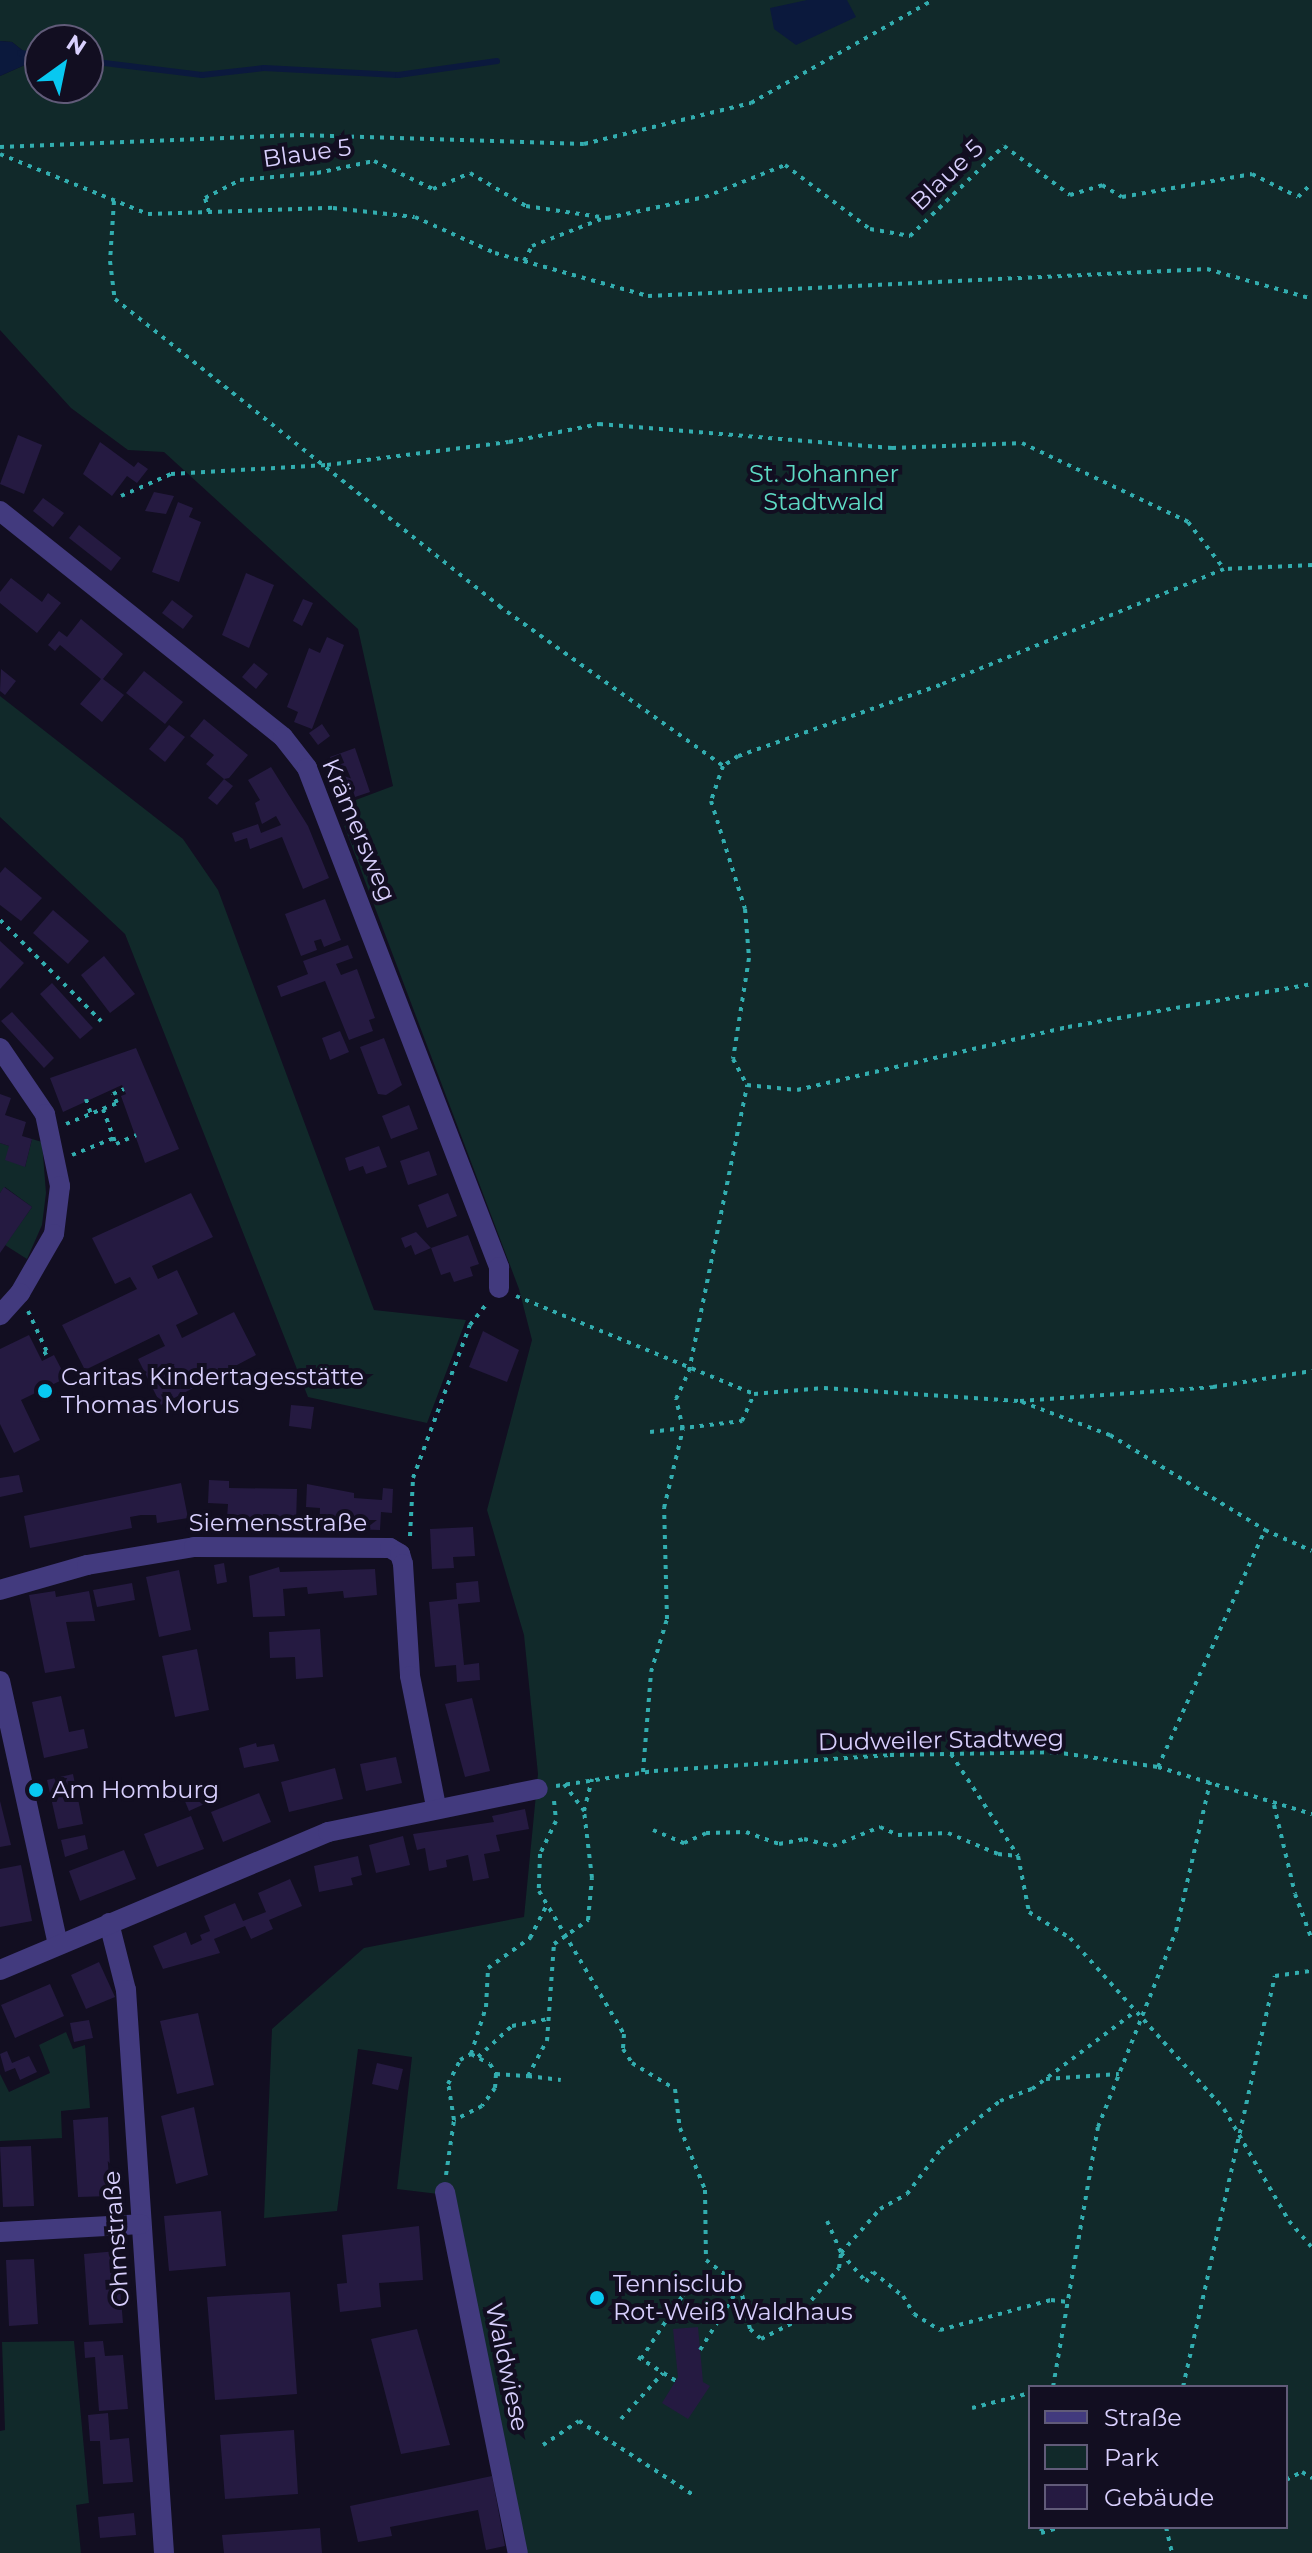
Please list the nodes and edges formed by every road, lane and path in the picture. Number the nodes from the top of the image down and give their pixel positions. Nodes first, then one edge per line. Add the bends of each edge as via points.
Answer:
1 (933, 0) edge
2 (0, 147) edge
3 (0, 154) edge
4 (1312, 183) edge
5 (114, 200) junction
6 (209, 212) junction
7 (607, 218) junction
8 (524, 261) junction
9 (1312, 299) edge
10 (327, 465) junction
11 (121, 496) dead end
12 (0, 511) edge
13 (1312, 565) edge
14 (1224, 569) junction
15 (723, 766) junction
16 (0, 920) edge
17 (1312, 984) edge
18 (101, 1021) dead end
19 (0, 1048) edge
20 (747, 1085) junction
21 (124, 1089) dead end
22 (86, 1099) dead end
23 (103, 1109) junction
24 (91, 1114) junction
25 (51, 1130) junction
26 (136, 1135) dead end
27 (114, 1138) junction
28 (58, 1160) junction
29 (499, 1288) junction
30 (27, 1308) dead end
31 (0, 1315) edge
32 (40, 1356) dead end
33 (689, 1371) junction
34 (1312, 1371) edge
35 (754, 1394) junction
36 (1020, 1401) junction
37 (683, 1429) junction
38 (650, 1432) dead end
39 (1265, 1530) junction
40 (410, 1536) dead end
41 (1312, 1551) edge
42 (0, 1590) edge
43 (0, 1681) edge
44 (951, 1754) junction
45 (1158, 1767) junction
46 (643, 1772) junction
47 (592, 1779) junction
48 (1210, 1782) junction
49 (546, 1788) joint
50 (1274, 1805) junction
51 (436, 1806) junction
52 (584, 1811) junction
53 (1312, 1814) edge
54 (653, 1830) dead end
55 (1018, 1856) junction
56 (546, 1906) junction
57 (109, 1923) junction
58 (565, 1935) junction
59 (1312, 1940) edge
60 (58, 1945) junction
61 (0, 1970) edge
62 (1312, 1971) edge
63 (1136, 2011) junction
64 (1141, 2017) junction
65 (547, 2019) junction
66 (471, 2054) junction
67 (478, 2057) junction
68 (496, 2074) junction
69 (1119, 2074) junction
70 (528, 2076) junction
71 (1044, 2079) junction
72 (561, 2080) dead end
73 (454, 2120) junction
74 (1238, 2133) junction
75 (445, 2192) joint
76 (827, 2221) dead end
77 (141, 2224) junction
78 (0, 2232) edge
79 (1312, 2247) edge
80 (841, 2253) junction
81 (740, 2286) junction
82 (734, 2296) junction
83 (1068, 2302) junction
84 (700, 2350) dead end
85 (663, 2373) junction
86 (676, 2381) dead end
87 (1053, 2385) edge
88 (1183, 2385) edge
89 (1028, 2394) edge
90 (972, 2408) dead end
91 (621, 2419) dead end
92 (543, 2445) dead end
93 (1312, 2478) edge
94 (1288, 2479) edge
95 (695, 2496) dead end
96 (1166, 2529) edge
97 (164, 2553) edge
98 (518, 2553) edge
99 (1172, 2553) edge

1 - 2 path via 751,103 584,144 300,135
3 - 5 path
4 - 7 path, Blaue 5 via 1298,197 1252,174 1122,197 1102,185 1070,195 1004,146 910,236 870,229 785,165 705,197
5 - 6 path via 148,214
5 - 10 path via 110,261 115,299
6 - 7 path, Blaue 5 via 205,198 240,180 374,161 433,189 470,173 526,206
6 - 8 path via 333,208 415,217
7 - 8 path, Blaue 5 via 532,246
8 - 9 path via 648,296 1207,269
10 - 11 path via 171,474
10 - 14 path via 509,442 599,424 892,448 1022,443 1188,522
10 - 15 path via 499,606
12 - 29 street, Krämersweg via 283,737 307,768 499,1267
13 - 14 path
14 - 15 path
15 - 20 path via 711,801 745,909 749,958 733,1059
16 - 18 path
17 - 20 path via 1068,1027 797,1090
19 - 25 street via 36,1095
20 - 33 path
21 - 23 path via 113,1094 117,1103
22 - 24 path
23 - 24 path
23 - 27 path
24 - 25 path
25 - 28 street
26 - 27 path via 116,1144
27 - 28 path
28 - 31 street via 54,1234 26,1284
29 - 33 path
29 - 40 path via 470,1325 413,1478
30 - 32 path via 47,1352
33 - 35 path
33 - 37 path via 676,1399
34 - 36 path via 1213,1387
35 - 36 path via 824,1388
35 - 37 path via 742,1421
36 - 39 path via 1110,1435
37 - 38 path
37 - 46 path via 664,1508 667,1619 651,1672
39 - 41 path
39 - 45 path
42 - 51 street, Siemensstraße via 87,1565 194,1547 390,1548 403,1564 410,1676
43 - 60 street
44 - 45 path, Dudweiler Stadtweg via 1054,1752
44 - 46 path, Dudweiler Stadtweg
44 - 55 path
45 - 48 path, Dudweiler Stadtweg
46 - 47 path, Dudweiler Stadtweg
47 - 52 path
47 - 52 path, Dudweiler Stadtweg via 564,1784
48 - 50 path, Dudweiler Stadtweg
48 - 64 path via 1176,1931
49 - 51 street
49 - 56 path via 556,1821 543,1842 539,1876
50 - 53 path, Dudweiler Stadtweg
50 - 59 path
51 - 57 street via 297,1843
52 - 58 path via 592,1878 588,1920
54 - 55 path via 684,1843 706,1833 746,1832 779,1844 804,1839 833,1846 880,1827 898,1835 948,1833 998,1854
55 - 63 path via 1029,1912 1070,1938
56 - 58 path
56 - 66 path via 530,1938 488,1968 486,2007
57 - 60 street
57 - 77 street, Ohmstraße via 126,1990
58 - 65 path via 554,1944
58 - 81 path via 624,2034 623,2049 632,2063 675,2089 680,2128 705,2190 706,2260
60 - 61 street
62 - 74 path via 1275,1976
63 - 64 path
63 - 71 path
64 - 69 path
64 - 74 path via 1224,2109
65 - 67 path via 512,2026
65 - 70 path via 547,2041
66 - 67 path
66 - 73 path via 460,2060 448,2084
67 - 68 path
68 - 70 path
68 - 73 path via 495,2088 482,2106
69 - 71 path
69 - 83 path via 1098,2127
70 - 72 path
71 - 80 path via 1000,2101 941,2149 907,2194 880,2209
73 - 75 path
74 - 79 path via 1289,2221
74 - 88 path
75 - 98 street, Waldwiese
76 - 80 path
77 - 78 street
77 - 97 street, Ohmstraße
80 - 81 path via 839,2268 792,2323 761,2339 750,2329
80 - 83 path via 866,2282 873,2272 903,2296 914,2314 940,2330 1051,2300
81 - 82 path
82 - 84 path
82 - 85 path via 706,2275 683,2295 640,2358
83 - 87 path
85 - 86 path
85 - 91 path
89 - 90 path
92 - 95 path via 579,2421
93 - 94 path via 1302,2472
96 - 99 path

